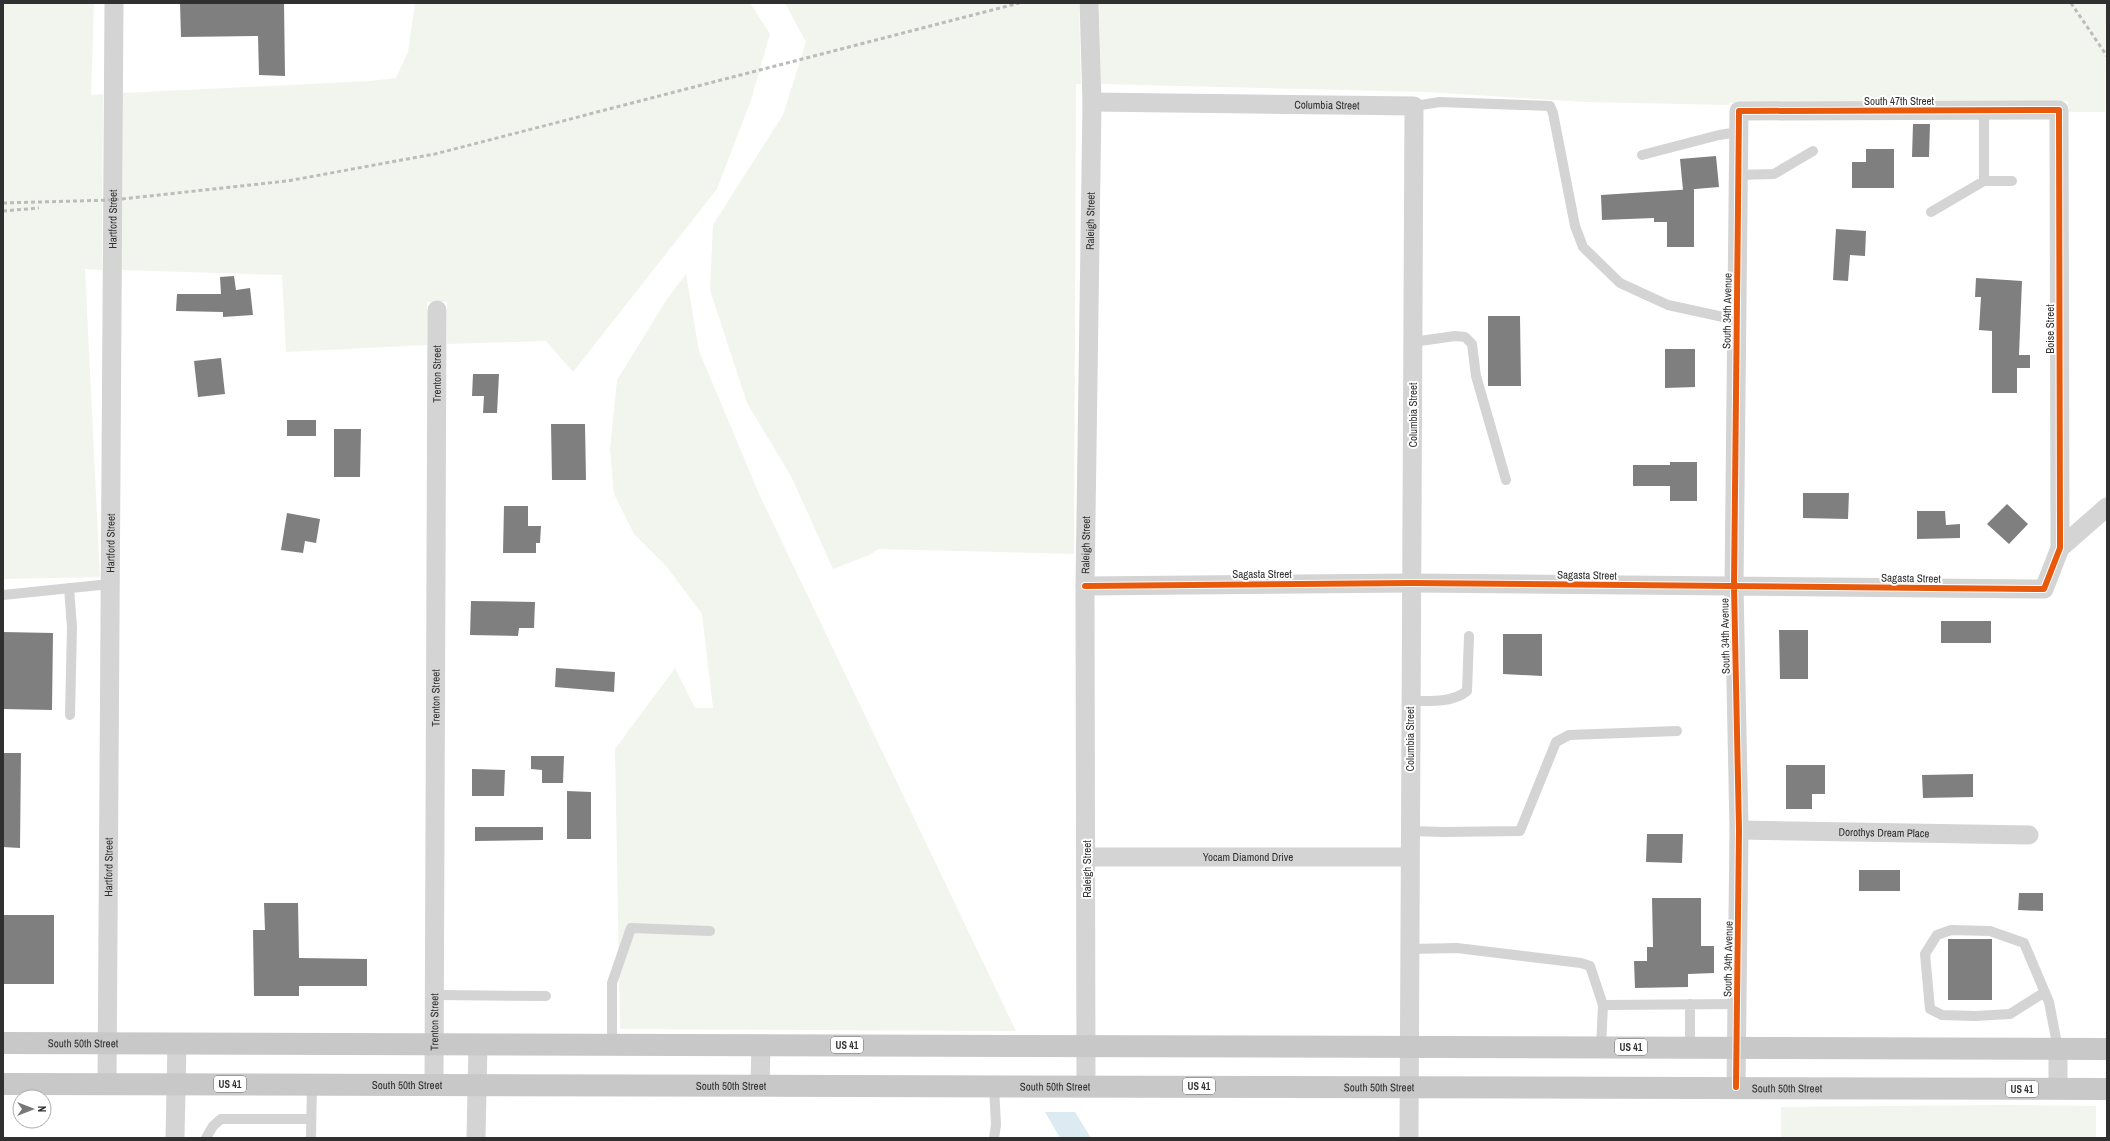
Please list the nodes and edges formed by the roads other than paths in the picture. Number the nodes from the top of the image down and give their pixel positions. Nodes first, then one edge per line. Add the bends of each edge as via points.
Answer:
1 (114, 3) edge
2 (1089, 3) edge
3 (1092, 102) junction
4 (1414, 106) junction
5 (1984, 110) junction
6 (2059, 110) joint
7 (1739, 111) joint
8 (1739, 132) junction
9 (1813, 151) dead end
10 (1642, 155) dead end
11 (1738, 175) junction
12 (1984, 181) junction
13 (2012, 181) dead end
14 (1931, 212) dead end
15 (437, 310) dead end
16 (1737, 320) junction
17 (1413, 342) junction
18 (1506, 480) dead end
19 (2107, 507) edge
20 (2060, 548) junction
21 (1412, 583) junction
22 (110, 584) junction
23 (1085, 586) junction
24 (1734, 586) junction
25 (69, 588) junction
26 (3, 595) edge
27 (1469, 636) dead end
28 (1411, 701) junction
29 (70, 715) dead end
30 (1677, 731) dead end
31 (1739, 830) junction
32 (1410, 831) junction
33 (2029, 835) dead end
34 (1087, 857) junction
35 (1409, 857) junction
36 (710, 931) dead end
37 (1410, 949) junction
38 (2045, 992) junction
39 (435, 995) junction
40 (546, 996) dead end
41 (1690, 1004) junction
42 (1737, 1004) junction
43 (1603, 1005) junction
44 (3, 1043) edge
45 (107, 1043) junction
46 (177, 1043) junction
47 (435, 1044) junction
48 (478, 1044) junction
49 (612, 1045) junction
50 (760, 1045) junction
51 (1086, 1046) junction
52 (1410, 1047) junction
53 (1601, 1047) junction
54 (1690, 1047) junction
55 (1737, 1048) junction
56 (2058, 1049) junction
57 (2107, 1049) edge
58 (3, 1084) edge
59 (107, 1084) junction
60 (175, 1084) junction
61 (312, 1084) junction
62 (434, 1085) junction
63 (477, 1085) junction
64 (760, 1086) junction
65 (994, 1086) junction
66 (1086, 1086) junction
67 (1410, 1087) junction
68 (1736, 1087) junction
69 (2058, 1089) junction
70 (2107, 1089) edge
71 (311, 1119) junction
72 (175, 1138) edge
73 (206, 1138) edge
74 (311, 1138) edge
75 (476, 1138) edge
76 (994, 1138) edge
77 (1409, 1138) edge

1 - 22 street, Hartford Street
2 - 3 street, Raleigh Street
3 - 4 street, Columbia Street
3 - 23 street, Raleigh Street
4 - 16 lane via 1440,102 1550,106 1575,226 1583,247 1620,282 1668,305
4 - 17 street, Columbia Street
5 - 6 street, South 47th Street
5 - 7 street, South 47th Street
5 - 12 lane
6 - 20 street, Boise Street
7 - 8 street, South 34th Avenue
8 - 10 lane
8 - 11 street, South 34th Avenue
9 - 11 lane via 1774,174
11 - 16 street, South 34th Avenue
12 - 13 lane
12 - 14 lane
15 - 39 street, Trenton Street
16 - 24 street, South 34th Avenue
17 - 18 lane via 1455,336 1465,337 1472,344 1476,376
17 - 21 street, Columbia Street
19 - 20 street
20 - 24 street, Sagasta Street via 2044,589
21 - 23 street, Sagasta Street
21 - 24 street, Sagasta Street
21 - 28 street, Columbia Street
22 - 25 lane
22 - 45 street, Hartford Street
23 - 34 street, Raleigh Street
24 - 31 street, South 34th Avenue
25 - 26 lane
25 - 29 lane via 72,627
27 - 28 lane via 1467,691 1460,697 1439,701
28 - 32 street, Columbia Street
30 - 32 lane via 1569,735 1556,742 1520,831
31 - 33 street, Dorothys Dream Place
31 - 42 street, South 34th Avenue
32 - 35 street, Columbia Street
34 - 35 street, Yocam Diamond Drive
34 - 51 street, Raleigh Street
35 - 37 street, Columbia Street
36 - 49 lane via 631,928 612,983
37 - 43 lane via 1458,948 1581,962 1590,966
37 - 52 street, Columbia Street
38 - 38 lane via 2024,943 1990,931 1951,930 1937,935 1925,954 1930,1009 1942,1015 2010,1014
38 - 56 lane
39 - 40 lane
39 - 47 street, Trenton Street
41 - 42 lane
41 - 43 lane
41 - 54 lane
42 - 55 street, South 34th Avenue
43 - 53 lane
44 - 45 main road, South 50th Street / US 41
45 - 46 main road, South 50th Street / US 41
45 - 59 street, Hartford Street
46 - 47 main road, South 50th Street / US 41
46 - 60 street
47 - 48 main road, South 50th Street / US 41
47 - 62 street, Trenton Street
48 - 49 main road, South 50th Street / US 41
48 - 63 street
49 - 50 main road, South 50th Street / US 41
50 - 51 main road, South 50th Street / US 41
50 - 64 street
51 - 52 main road, South 50th Street / US 41
51 - 66 street, Raleigh Street
52 - 53 main road, South 50th Street / US 41
52 - 67 street, Columbia Street
53 - 54 main road, South 50th Street / US 41
54 - 55 main road, South 50th Street / US 41
55 - 56 main road, South 50th Street / US 41
55 - 68 street, South 34th Avenue
56 - 57 main road, South 50th Street / US 41
56 - 69 street
58 - 59 main road, South 50th Street / US 41
59 - 60 main road, South 50th Street / US 41
60 - 61 main road, South 50th Street / US 41
60 - 72 street
61 - 62 main road, South 50th Street / US 41
61 - 71 lane
62 - 63 main road, South 50th Street / US 41
63 - 64 main road, South 50th Street / US 41
63 - 75 street
64 - 65 main road, South 50th Street / US 41
65 - 66 main road, South 50th Street / US 41
65 - 76 lane
66 - 67 main road, South 50th Street / US 41
67 - 68 main road, South 50th Street / US 41
67 - 77 street, Columbia Street
68 - 69 main road, South 50th Street / US 41
69 - 70 main road, South 50th Street / US 41
71 - 73 lane via 221,1119
71 - 74 lane

